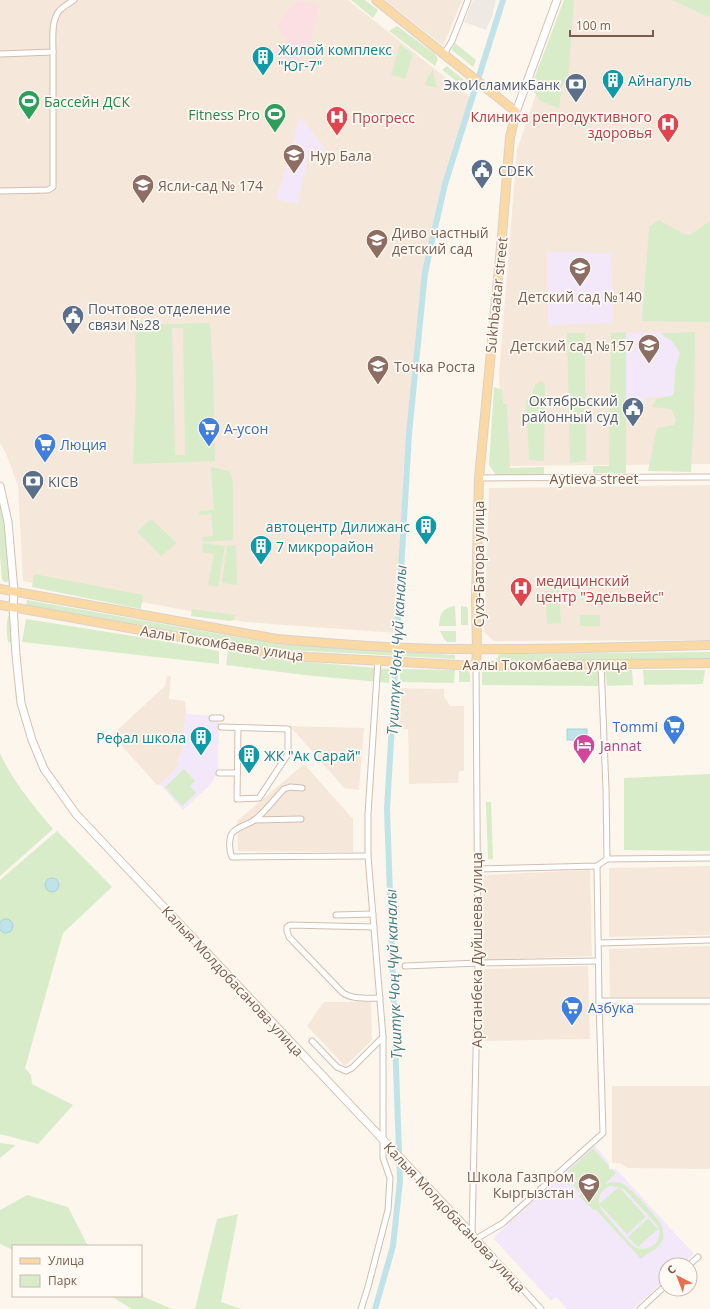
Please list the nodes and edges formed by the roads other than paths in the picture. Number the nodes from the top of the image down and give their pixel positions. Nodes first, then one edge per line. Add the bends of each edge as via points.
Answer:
1 (74, 0) edge
2 (376, 0) edge
3 (468, 0) edge
4 (557, 0) edge
5 (53, 52) junction
6 (0, 54) edge
7 (444, 54) junction
8 (516, 112) junction
9 (0, 191) edge
10 (710, 477) edge
11 (479, 478) junction
12 (0, 486) edge
13 (0, 589) edge
14 (14, 591) junction
15 (0, 605) edge
16 (13, 607) junction
17 (710, 645) edge
18 (477, 649) junction
19 (381, 660) junction
20 (710, 662) edge
21 (601, 664) junction
22 (476, 666) junction
23 (212, 718) dead end
24 (221, 718) dead end
25 (221, 728) dead end
26 (238, 728) junction
27 (219, 773) dead end
28 (237, 773) junction
29 (302, 788) dead end
30 (301, 819) dead end
31 (254, 820) junction
32 (368, 856) junction
33 (710, 858) edge
34 (607, 859) junction
35 (597, 866) junction
36 (477, 868) junction
37 (373, 914) junction
38 (336, 915) dead end
39 (374, 928) junction
40 (710, 940) edge
41 (598, 943) junction
42 (598, 961) junction
43 (478, 963) junction
44 (405, 966) dead end
45 (380, 998) junction
46 (599, 1001) junction
47 (710, 1001) edge
48 (383, 1037) junction
49 (312, 1041) dead end
50 (383, 1140) junction
51 (474, 1237) junction
52 (658, 1293) edge
53 (360, 1309) edge
54 (541, 1309) edge
55 (640, 1309) edge

1 - 5 street via 56,15
2 - 7 main road
3 - 7 street via 452,41
4 - 8 street
5 - 6 street
5 - 9 street via 53,187 48,190
7 - 8 main road
8 - 11 main road, Sukhbaatar street via 510,137
10 - 11 street, Aytieva street
11 - 18 main road, Сухэ-Батора улица
12 - 14 street, Калыя Молдобасанова улица via 8,522
13 - 14 main road, Аалы Токомбаева улица
14 - 16 street, Калыя Молдобасанова улица
14 - 18 main road, Аалы Токомбаева улица via 277,639 384,647
15 - 16 main road, Аалы Токомбаева улица
16 - 19 main road, Аалы Токомбаева улица via 275,654
16 - 50 street, Калыя Молдобасанова улица via 18,678 25,720 38,754 54,784 76,814
17 - 18 main road, Аалы Токомбаева улица
18 - 22 main road, Сухэ-Батора улица
19 - 22 main road, Аалы Токомбаева улица
19 - 32 street via 368,814
20 - 21 main road, Аалы Токомбаева улица
21 - 22 main road, Аалы Токомбаева улица
21 - 34 street
22 - 36 street, Арстанбека Дуйшеева улица
23 - 24 street
25 - 26 street
26 - 28 street
26 - 28 street via 288,730 288,754 259,798 237,799
27 - 28 street
29 - 31 street via 284,789
30 - 31 street
31 - 32 street via 231,835 232,857
32 - 37 street
33 - 34 street
34 - 35 street
35 - 36 street
35 - 41 street
36 - 43 street, Арстанбека Дуйшеева улица
37 - 38 street
37 - 39 street
39 - 45 street
39 - 45 street via 290,925 287,931 288,936 343,993 357,998
40 - 41 street
41 - 42 street
42 - 43 street
42 - 46 street
43 - 44 street
43 - 51 street, Арстанбека Дуйшеева улица
45 - 48 street
46 - 47 street
46 - 51 street via 603,1133 503,1223
48 - 49 street via 346,1071 337,1067
48 - 50 street
50 - 51 street, Калыя Молдобасанова улица
50 - 53 street via 383,1158 390,1178 389,1206
51 - 54 street, Калыя Молдобасанова улица
52 - 55 street

